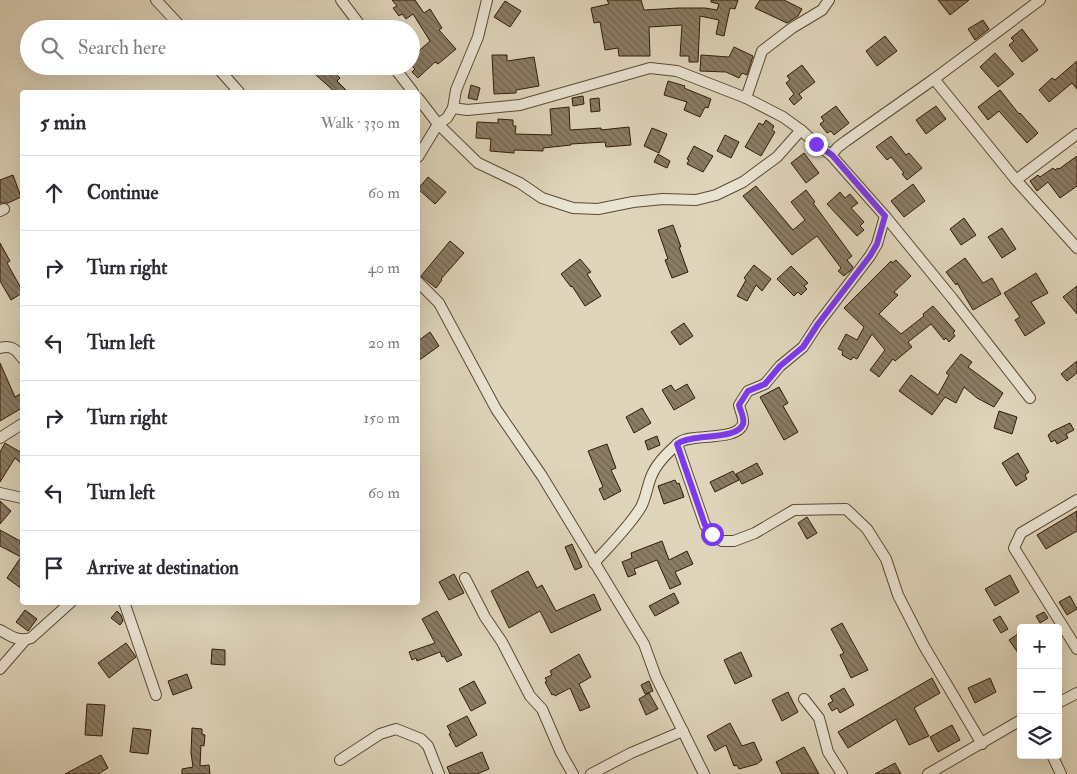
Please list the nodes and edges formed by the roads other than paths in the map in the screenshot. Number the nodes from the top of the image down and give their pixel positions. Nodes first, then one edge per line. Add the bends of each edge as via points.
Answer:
1 (156, 0) edge
2 (341, 0) edge
3 (487, 0) edge
4 (829, 0) edge
5 (1040, 0) edge
6 (175, 20) edge
7 (357, 20) edge
8 (224, 75) edge
9 (400, 75) edge
10 (934, 79) junction
11 (237, 90) edge
12 (411, 90) edge
13 (746, 98) junction
14 (420, 101) edge
15 (453, 108) junction
16 (438, 124) junction
17 (801, 130) junction
18 (1077, 134) edge
19 (420, 155) edge
20 (832, 155) junction
21 (1016, 180) junction
22 (885, 216) junction
23 (1077, 248) edge
24 (420, 284) edge
25 (0, 348) edge
26 (20, 356) edge
27 (1030, 398) dead end
28 (20, 425) edge
29 (0, 438) edge
30 (677, 444) junction
31 (0, 493) edge
32 (20, 498) edge
33 (1077, 500) edge
34 (594, 563) junction
35 (465, 578) dead end
36 (68, 605) edge
37 (125, 605) edge
38 (0, 630) edge
39 (26, 639) junction
40 (1077, 649) edge
41 (0, 669) edge
42 (1077, 693) edge
43 (156, 695) dead end
44 (804, 699) dead end
45 (1062, 701) edge
46 (1017, 722) edge
47 (683, 731) junction
48 (982, 744) junction
49 (1054, 759) edge
50 (340, 760) dead end
51 (439, 774) edge
52 (573, 774) edge
53 (591, 774) edge
54 (704, 774) edge
55 (842, 774) edge
56 (928, 774) edge
57 (1061, 774) edge

1 - 6 street
2 - 7 street
3 - 15 street via 478,37 456,90
4 - 13 street via 822,10 762,51
5 - 10 street
8 - 11 street
9 - 12 street
10 - 20 street via 846,141
10 - 21 street
13 - 15 street via 677,71 650,68 520,105 467,110
13 - 17 street
14 - 16 street
15 - 16 street
16 - 17 street via 478,163 520,183 542,198 574,208 598,209 633,202 696,200 716,195 743,182 777,156
16 - 19 street
17 - 20 street
18 - 21 street
20 - 22 street
21 - 23 street
22 - 27 street
22 - 30 street via 870,256 803,347 765,384 748,391 743,397 739,405 744,421 742,426 711,438 685,439
24 - 34 street via 439,303 496,409 542,476
25 - 26 street via 14,348
28 - 29 street
30 - 34 street via 655,468 642,505
30 - 48 street via 705,525 722,541 734,541 755,533 794,510 846,509 867,529 886,559 898,595 924,646
31 - 32 street
33 - 40 street via 1021,533 1014,548
34 - 47 street via 644,644
35 - 52 street via 530,696 542,709
36 - 39 street via 40,631
37 - 43 street
38 - 39 street via 16,639
39 - 41 street
42 - 45 street
44 - 55 street via 819,718 828,752
46 - 48 street
47 - 53 street
47 - 54 street
48 - 56 street
49 - 57 street
50 - 51 street via 380,734 396,729 421,739 428,746

